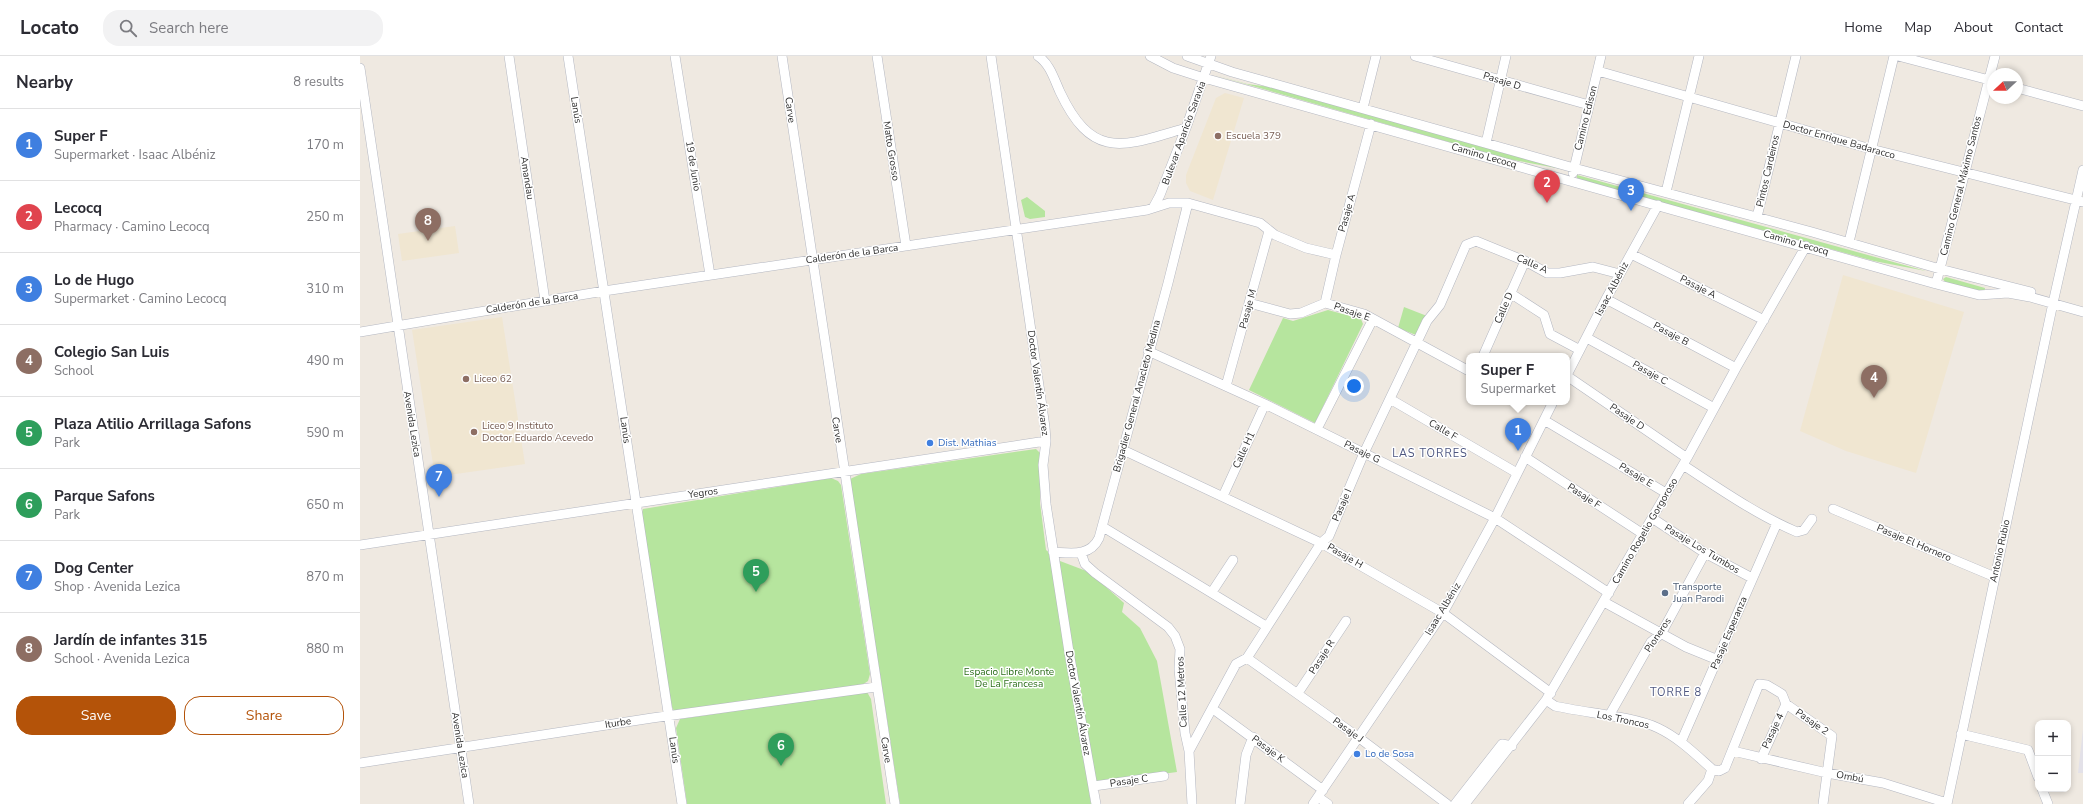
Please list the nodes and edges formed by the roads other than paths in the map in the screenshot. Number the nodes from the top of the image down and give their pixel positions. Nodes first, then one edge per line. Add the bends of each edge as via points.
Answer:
1 (509, 56) edge
2 (568, 56) edge
3 (675, 56) edge
4 (782, 56) edge
5 (877, 56) edge
6 (991, 56) edge
7 (1038, 56) edge
8 (1150, 56) edge
9 (1187, 56) edge
10 (1376, 56) edge
11 (1415, 56) edge
12 (1506, 56) edge
13 (1601, 56) edge
14 (1699, 56) edge
15 (1796, 56) edge
16 (1894, 56) edge
17 (1898, 56) edge
18 (1995, 56) edge
19 (1210, 60) edge
20 (360, 68) edge
21 (1993, 68) edge
22 (1598, 71) junction
23 (1204, 78) junction
24 (1500, 80) junction
25 (1987, 80) edge
26 (2023, 90) edge
27 (1987, 95) edge
28 (1689, 98) junction
29 (1589, 105) junction
30 (2083, 106) edge
31 (1363, 108) junction
32 (1780, 123) junction
33 (1371, 124) junction
34 (1186, 128) junction
35 (1486, 143) junction
36 (1871, 149) junction
37 (1574, 168) junction
38 (2083, 170) edge
39 (1965, 174) junction
40 (1571, 180) junction
41 (1666, 192) junction
42 (2080, 201) edge
43 (1188, 203) junction
44 (1658, 205) junction
45 (1153, 208) junction
46 (1757, 217) junction
47 (1016, 229) junction
48 (1269, 231) junction
49 (1470, 242) joint
50 (1849, 242) junction
51 (906, 246) junction
52 (1806, 246) junction
53 (1631, 254) junction
54 (1336, 255) junction
55 (812, 260) junction
56 (1525, 261) junction
57 (1940, 269) junction
58 (1620, 274) junction
59 (710, 275) junction
60 (1936, 284) junction
61 (604, 291) junction
62 (1510, 293) junction
63 (1606, 299) junction
64 (2053, 300) junction
65 (545, 301) junction
66 (1249, 303) junction
67 (1325, 304) junction
68 (2083, 306) edge
69 (2083, 312) edge
70 (1373, 319) junction
71 (1764, 320) junction
72 (397, 326) junction
73 (360, 332) edge
74 (1587, 338) junction
75 (1417, 343) junction
76 (1580, 350) junction
77 (1148, 351) junction
78 (1484, 353) edge
79 (1736, 368) junction
80 (1466, 369) edge
81 (1570, 369) edge
82 (1570, 377) edge
83 (1226, 386) junction
84 (1390, 399) junction
85 (1265, 404) junction
86 (1552, 405) edge
87 (1714, 408) junction
88 (1544, 420) junction
89 (1317, 429) junction
90 (1046, 441) junction
91 (1122, 450) junction
92 (1364, 453) junction
93 (1525, 457) junction
94 (1685, 462) junction
95 (843, 472) junction
96 (1517, 473) junction
97 (1666, 493) junction
98 (1223, 496) junction
99 (636, 503) junction
100 (1833, 509) dead end
101 (1495, 518) junction
102 (1652, 518) junction
103 (1812, 519) dead end
104 (1777, 523) junction
105 (1103, 527) junction
106 (1643, 534) junction
107 (429, 535) junction
108 (1322, 543) junction
109 (360, 545) edge
110 (1053, 552) junction
111 (1081, 553) junction
112 (1705, 553) junction
113 (1233, 560) dead end
114 (1995, 577) junction
115 (1752, 578) junction
116 (1212, 592) junction
117 (1609, 592) junction
118 (1604, 602) junction
119 (1443, 613) junction
120 (1346, 621) dead end
121 (1266, 626) junction
122 (1661, 634) junction
123 (1247, 658) junction
124 (1718, 660) junction
125 (876, 687) junction
126 (1298, 693) junction
127 (1548, 696) junction
128 (1786, 704) junction
129 (1213, 709) junction
130 (669, 716) junction
131 (1609, 716) junction
132 (1961, 734) junction
133 (1252, 737) junction
134 (1358, 737) junction
135 (1682, 742) junction
136 (1512, 746) junction
137 (460, 748) junction
138 (1189, 751) junction
139 (1732, 751) junction
140 (1761, 758) junction
141 (360, 763) edge
142 (1712, 769) junction
143 (2035, 769) edge
144 (1827, 773) junction
145 (1164, 776) dead end
146 (1094, 786) junction
147 (2043, 792) edge
148 (1318, 797) edge
149 (469, 804) edge
150 (682, 804) edge
151 (895, 804) edge
152 (1096, 804) edge
153 (1192, 804) edge
154 (1240, 804) edge
155 (1328, 804) edge
156 (1447, 804) edge
157 (1455, 804) edge
158 (1465, 804) edge
159 (1688, 804) edge
160 (1823, 804) edge
161 (1947, 804) edge
162 (2048, 804) edge

1 - 65 street, Amandau
2 - 61 street, Lanús
3 - 59 street, 19 de Junio
4 - 55 street, Carve
5 - 51 street, Matto Grosso
6 - 47 street, Doctor Valentín Álvarez
7 - 34 street via 1046,64 1078,124 1101,140 1115,144 1137,142
8 - 23 street, Camino Lecocq via 1173,68
9 - 19 street, Camino Lecocq
10 - 31 street
11 - 24 street, Pasaje D
12 - 24 street
13 - 22 street, Camino Edison
14 - 28 street
15 - 32 street, Pintos Cardeiros
16 - 36 street
17 - 25 street
18 - 21 street, Camino General Máximo Santos
19 - 23 street, Bulevar Aparicio Saravia
19 - 31 street, Camino Lecocq
20 - 72 street, Avenida Lezica
22 - 28 street, Doctor Enrique Badaracco
22 - 29 street, Camino Edison
23 - 33 street, Camino Lecocq
23 - 34 street, Bulevar Aparicio Saravia
24 - 29 street, Pasaje D
24 - 35 street
26 - 30 street
27 - 39 street, Camino General Máximo Santos
28 - 32 street, Doctor Enrique Badaracco
28 - 41 street
29 - 37 street, Camino Edison
31 - 35 street, Camino Lecocq
32 - 36 street, Doctor Enrique Badaracco
32 - 46 street, Pintos Cardeiros
33 - 40 street, Camino Lecocq
33 - 54 street, Pasaje A
34 - 45 street, Bulevar Aparicio Saravia
35 - 37 street, Camino Lecocq
36 - 39 street, Doctor Enrique Badaracco
36 - 50 street
37 - 40 street, Camino Edison
37 - 41 street, Camino Lecocq
38 - 42 street, Antonio Rubio
39 - 42 street, Doctor Enrique Badaracco
39 - 57 street, Camino General Máximo Santos
40 - 44 street, Camino Lecocq
41 - 46 street, Camino Lecocq
42 - 64 street, Antonio Rubio
43 - 45 street, Calderón de la Barca via 1176,201
43 - 48 street, Calderón de la Barca via 1260,223
43 - 77 street, Brigadier General Anacleto Medina
44 - 52 street, Camino Lecocq
44 - 53 street, Isaac Albéniz
45 - 47 street, Calderón de la Barca
46 - 50 street, Camino Lecocq
47 - 51 street, Calderón de la Barca
47 - 90 street, Doctor Valentín Álvarez
48 - 54 street, Calderón de la Barca via 1306,248
48 - 66 street, Pasaje M
49 - 56 street, Calle A via 1476,241
49 - 75 street, Pasaje I via 1466,245 1440,305 1427,321
50 - 57 street, Camino Lecocq
51 - 55 street, Calderón de la Barca
52 - 60 street, Camino Lecocq
52 - 71 street, Camino Rogelio Gorgoroso
53 - 58 street, Isaac Albéniz
53 - 71 street, Pasaje A
54 - 67 street, Pasaje A
55 - 59 street, Calderón de la Barca
55 - 95 street, Carve
56 - 58 street, Calle A via 1548,273 1593,267
56 - 62 street, Calle D
57 - 60 street
57 - 64 street, Camino Lecocq
58 - 63 street, Isaac Albéniz
59 - 61 street, Calderón de la Barca
60 - 64 street, Camino Lecocq via 1979,295 2008,293
61 - 65 street, Calderón de la Barca
61 - 99 street, Lanús
62 - 76 street via 1544,315 1550,334
62 - 78 street, Calle D
63 - 74 street, Isaac Albéniz
63 - 79 street, Pasaje B
64 - 68 street, Camino Lecocq
64 - 69 street, Camino Lecocq
64 - 114 street, Antonio Rubio
65 - 72 street, Calderón de la Barca
66 - 67 street, Pasaje E via 1297,314
66 - 83 street, Pasaje M
67 - 70 street, Pasaje E via 1359,312
70 - 75 street, Pasaje E
70 - 89 street
71 - 79 street, Camino Rogelio Gorgoroso
72 - 73 street, Calderón de la Barca
72 - 107 street, Avenida Lezica
74 - 76 street, Isaac Albéniz
74 - 87 street, Pasaje C
75 - 80 street, Pasaje E
75 - 84 street, Pasaje I
76 - 81 street, Isaac Albéniz
77 - 83 street, Pasaje G
77 - 91 street, Brigadier General Anacleto Medina
79 - 87 street, Camino Rogelio Gorgoroso
82 - 94 street, Pasaje D
83 - 85 street, Pasaje G
84 - 92 street, Pasaje I
84 - 96 street, Calle F
85 - 89 street, Pasaje G
85 - 98 street, Calle H1
86 - 88 street, Isaac Albéniz
87 - 94 street, Camino Rogelio Gorgoroso
88 - 93 street, Isaac Albéniz
88 - 97 street, Pasaje E
89 - 92 street, Pasaje G
90 - 95 street, Yegros
90 - 110 street, Doctor Valentín Álvarez via 1043,483
91 - 98 street, Pasaje H
91 - 105 street, Brigadier General Anacleto Medina
92 - 101 street, Pasaje G
92 - 108 street, Pasaje I via 1329,536
93 - 96 street, Isaac Albéniz
93 - 106 street, Pasaje F
94 - 97 street, Camino Rogelio Gorgoroso
94 - 104 street, Pasaje D
95 - 99 street, Yegros
95 - 125 street, Carve
96 - 101 street, Isaac Albéniz
97 - 102 street, Camino Rogelio Gorgoroso
98 - 108 street, Pasaje H
99 - 107 street, Yegros
99 - 130 street, Lanús
100 - 114 street, Pasaje El Hornero
101 - 117 street, Pasaje G
101 - 119 street, Isaac Albéniz
102 - 106 street, Camino Rogelio Gorgoroso
102 - 112 street, Pasaje Los Tumbos
103 - 104 street, Pasaje D via 1801,532
104 - 115 street, Pasaje Esperanza
105 - 111 street, Brigadier General Anacleto Medina via 1094,547
105 - 116 street
106 - 117 street, Camino Rogelio Gorgoroso
107 - 109 street, Yegros
107 - 137 street, Avenida Lezica
108 - 119 street, Pasaje H
108 - 121 street, Pasaje I
110 - 111 street
110 - 146 street, Doctor Valentín Álvarez
111 - 138 street, Calle 12 Metros via 1085,564 1095,573 1168,627 1175,636 1180,650 1184,733
112 - 115 street, Pasaje Los Tumbos
112 - 122 street, Pioneros
113 - 116 street
114 - 132 street, Antonio Rubio
115 - 124 street, Pasaje Esperanza
116 - 121 street
117 - 118 street, Camino Rogelio Gorgoroso
118 - 122 street
118 - 127 street, Camino Rogelio Gorgoroso
119 - 127 street, Pasaje H
119 - 134 street, Isaac Albéniz
120 - 126 street, Pasaje R
121 - 123 street, Pasaje I
122 - 124 street
122 - 131 street, Pioneros via 1651,642
123 - 126 street, Pasaje J
123 - 129 street, Pasaje I via 1236,664
124 - 135 street, Pasaje Esperanza
125 - 130 street, Iturbe
125 - 151 street, Carve
126 - 134 street, Pasaje J
127 - 131 street, Los Troncos via 1555,706
127 - 136 street, Camino Rogelio Gorgoroso
128 - 139 street, Pasaje 2 via 1782,694 1767,685 1759,684
128 - 140 street, Pasaje 4
128 - 144 street, Pasaje 2 via 1832,736
129 - 133 street, Pasaje K
129 - 138 street, Pasaje I
130 - 137 street, Iturbe
130 - 150 street, Lanús
131 - 135 street, Los Troncos via 1650,725
132 - 143 street via 2028,750
132 - 161 street, Antonio Rubio
133 - 148 street, Pasaje K
133 - 154 street via 1246,755
134 - 148 street, Isaac Albéniz
134 - 156 street, Pasaje J
135 - 142 street, Los Troncos
136 - 157 street via 1502,744
136 - 158 street, Camino Rogelio Gorgoroso
137 - 141 street, Iturbe
137 - 149 street, Avenida Lezica
138 - 153 street, Calle 12 Metros
139 - 140 street, Ombú
139 - 142 street via 1725,768 1719,771
140 - 144 street, Ombú
142 - 159 street via 1708,780
144 - 160 street, Pasaje 2
144 - 161 street, Ombú via 1898,787
145 - 146 street, Pasaje C
146 - 152 street, Doctor Valentín Álvarez
147 - 162 street
148 - 155 street, Pasaje K

